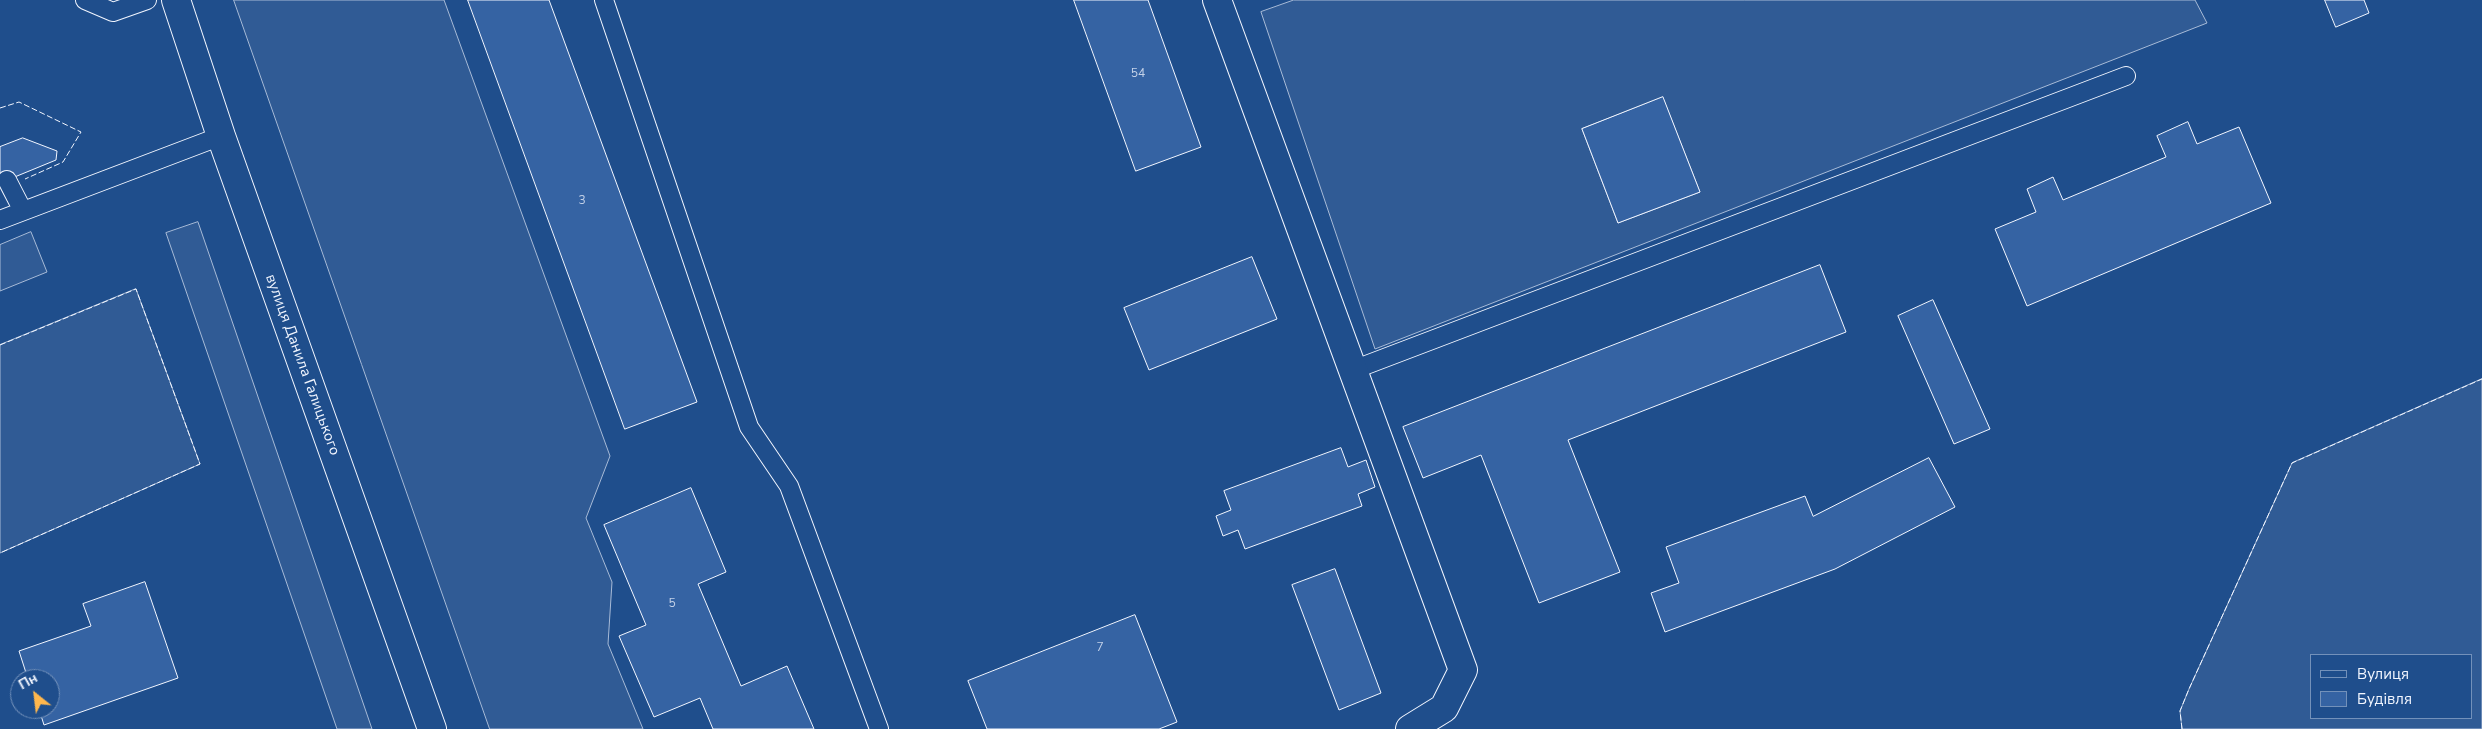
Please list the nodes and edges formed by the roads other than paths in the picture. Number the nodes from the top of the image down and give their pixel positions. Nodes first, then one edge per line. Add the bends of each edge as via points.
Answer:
1 (85, 0) edge
2 (147, 0) edge
3 (176, 0) edge
4 (604, 0) edge
5 (1218, 0) edge
6 (2126, 76) dead end
7 (221, 136) junction
8 (7, 180) dead end
9 (23, 211) junction
10 (0, 220) edge
11 (1354, 370) junction
12 (432, 729) edge
13 (879, 729) edge
14 (1410, 729) edge

1 - 2 lane via 113,12
3 - 7 street, вулиця Данила Галицького
4 - 13 lane via 749,427 790,486
5 - 11 street
6 - 11 lane
7 - 9 lane
7 - 12 street, вулиця Данила Галицького
8 - 9 lane
9 - 10 lane
11 - 14 street via 1464,670 1444,708

